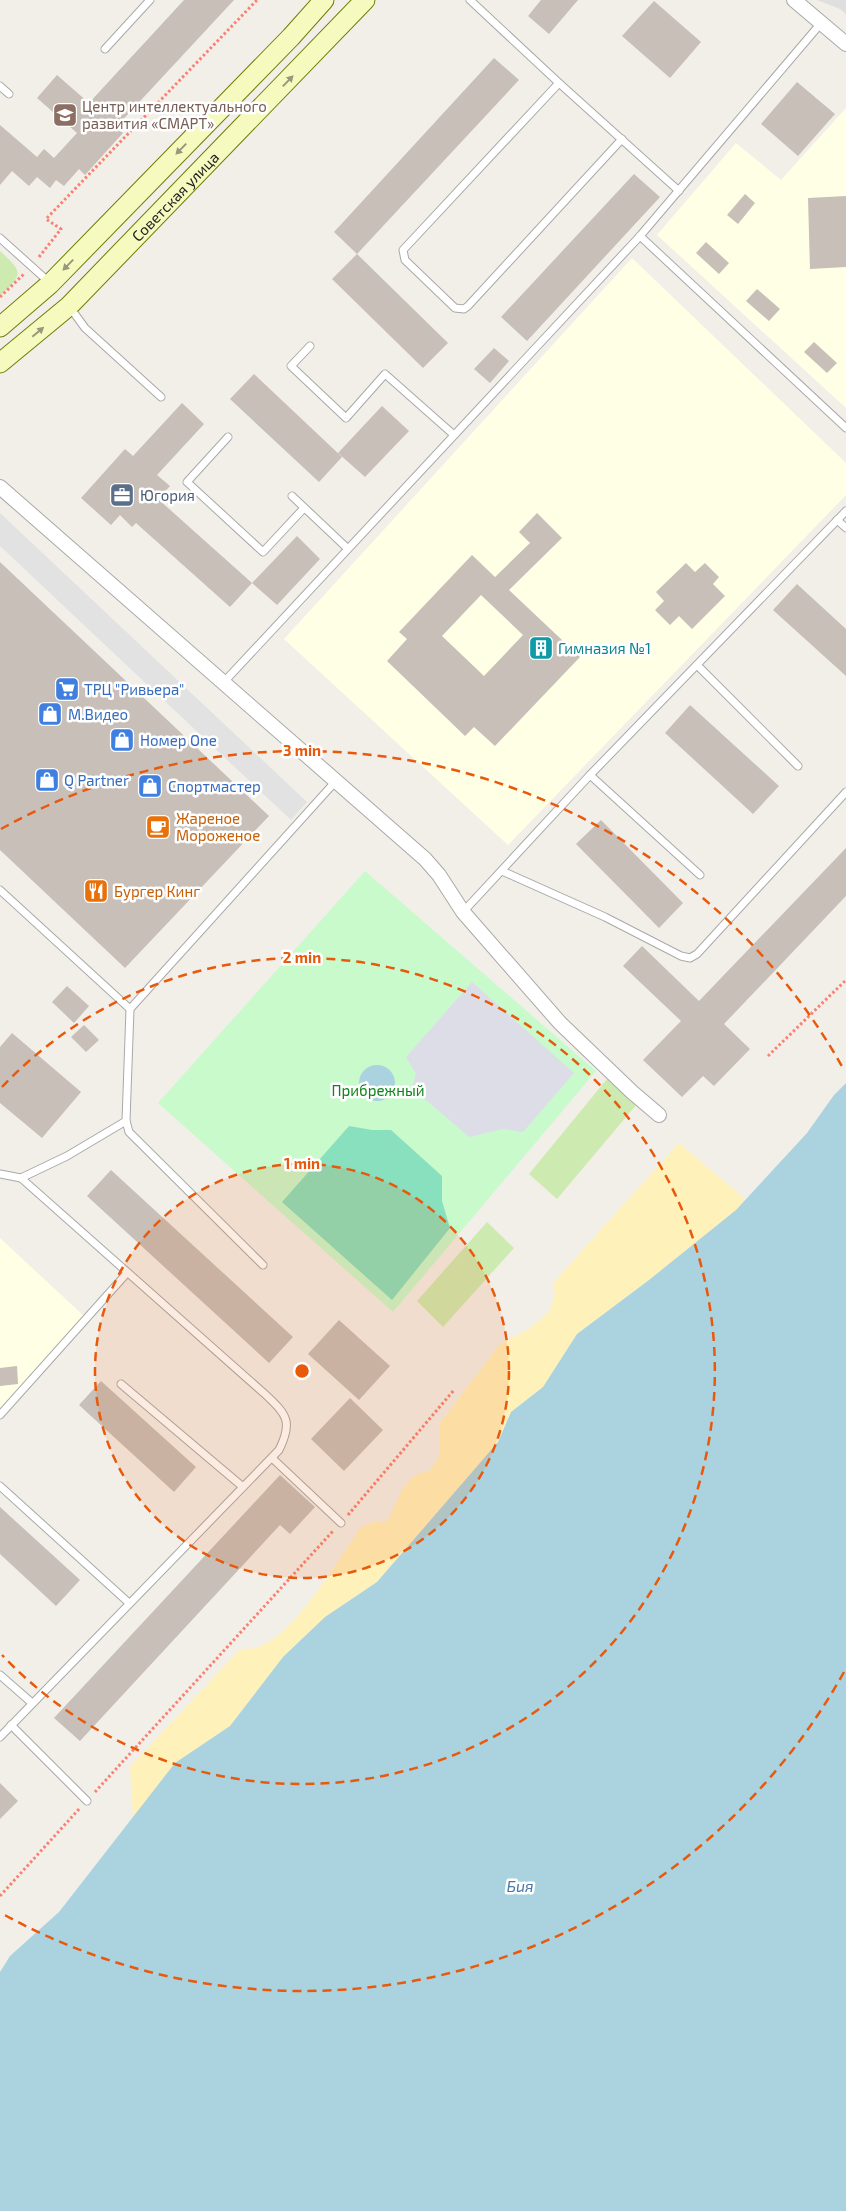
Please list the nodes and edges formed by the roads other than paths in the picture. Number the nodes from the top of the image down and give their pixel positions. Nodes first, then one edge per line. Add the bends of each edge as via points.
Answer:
1 (150, 0) edge
2 (324, 0) edge
3 (365, 0) edge
4 (470, 0) edge
5 (796, 0) edge
6 (802, 0) edge
7 (822, 22) junction
8 (846, 44) edge
9 (105, 49) dead end
10 (558, 83) junction
11 (0, 86) edge
12 (9, 94) dead end
13 (622, 140) junction
14 (679, 191) junction
15 (640, 236) junction
16 (0, 238) edge
17 (50, 284) junction
18 (69, 306) junction
19 (0, 328) edge
20 (310, 346) dead end
21 (0, 363) edge
22 (161, 397) dead end
23 (846, 428) edge
24 (454, 435) junction
25 (228, 437) dead end
26 (0, 487) edge
27 (292, 496) dead end
28 (304, 508) junction
29 (846, 511) edge
30 (838, 520) junction
31 (846, 528) edge
32 (347, 548) junction
33 (698, 665) junction
34 (223, 683) junction
35 (798, 766) dead end
36 (590, 775) junction
37 (335, 782) junction
38 (846, 792) edge
39 (502, 871) junction
40 (700, 875) dead end
41 (0, 890) edge
42 (463, 912) junction
43 (130, 1009) junction
44 (659, 1115) dead end
45 (126, 1121) junction
46 (0, 1174) edge
47 (21, 1178) junction
48 (263, 1265) dead end
49 (127, 1273) junction
50 (121, 1384) dead end
51 (0, 1415) edge
52 (272, 1458) junction
53 (0, 1486) edge
54 (243, 1487) junction
55 (341, 1523) road end
56 (129, 1603) junction
57 (0, 1675) edge
58 (32, 1704) junction
59 (11, 1725) junction
60 (0, 1737) edge
61 (87, 1801) road end

1 - 9 lane
2 -> 17 main road, Советская улица
18 -> 3 main road, Советская улица
4 - 10 lane
5 - 6 lane
5 - 7 street
7 - 8 street
7 - 14 lane
10 - 13 lane
10 - 13 lane via 403,250 405,260 455,308 464,310 468,306
11 - 12 lane
13 - 14 lane
14 - 15 lane
15 - 23 lane
15 - 24 lane
16 - 17 lane
17 - 18 main road
17 - 19 main road, Советская улица
21 -> 18 main road, Советская улица
18 - 22 lane via 85,328
20 - 24 lane via 291,366 346,418 385,374
24 - 32 lane
25 - 28 lane via 187,482 263,552
26 - 34 street
27 - 28 lane
28 - 32 lane
29 - 30 lane
30 - 31 lane
30 - 33 lane
32 - 34 lane
33 - 35 lane
33 - 36 lane
34 - 37 street
36 - 39 lane
36 - 40 lane
37 - 42 street via 425,859
37 - 43 lane
38 - 39 lane via 690,958
39 - 42 lane
41 - 43 lane
42 - 44 street via 560,1022
43 - 45 lane
45 - 47 lane via 67,1156
45 - 48 lane via 129,1132
46 - 47 lane
47 - 49 lane
49 - 51 lane
49 - 52 lane via 284,1413 287,1425 285,1438
50 - 54 lane
52 - 54 lane
52 - 55 lane
53 - 56 lane
54 - 56 lane
56 - 58 lane
57 - 58 lane
58 - 59 lane
59 - 60 lane
59 - 61 lane

